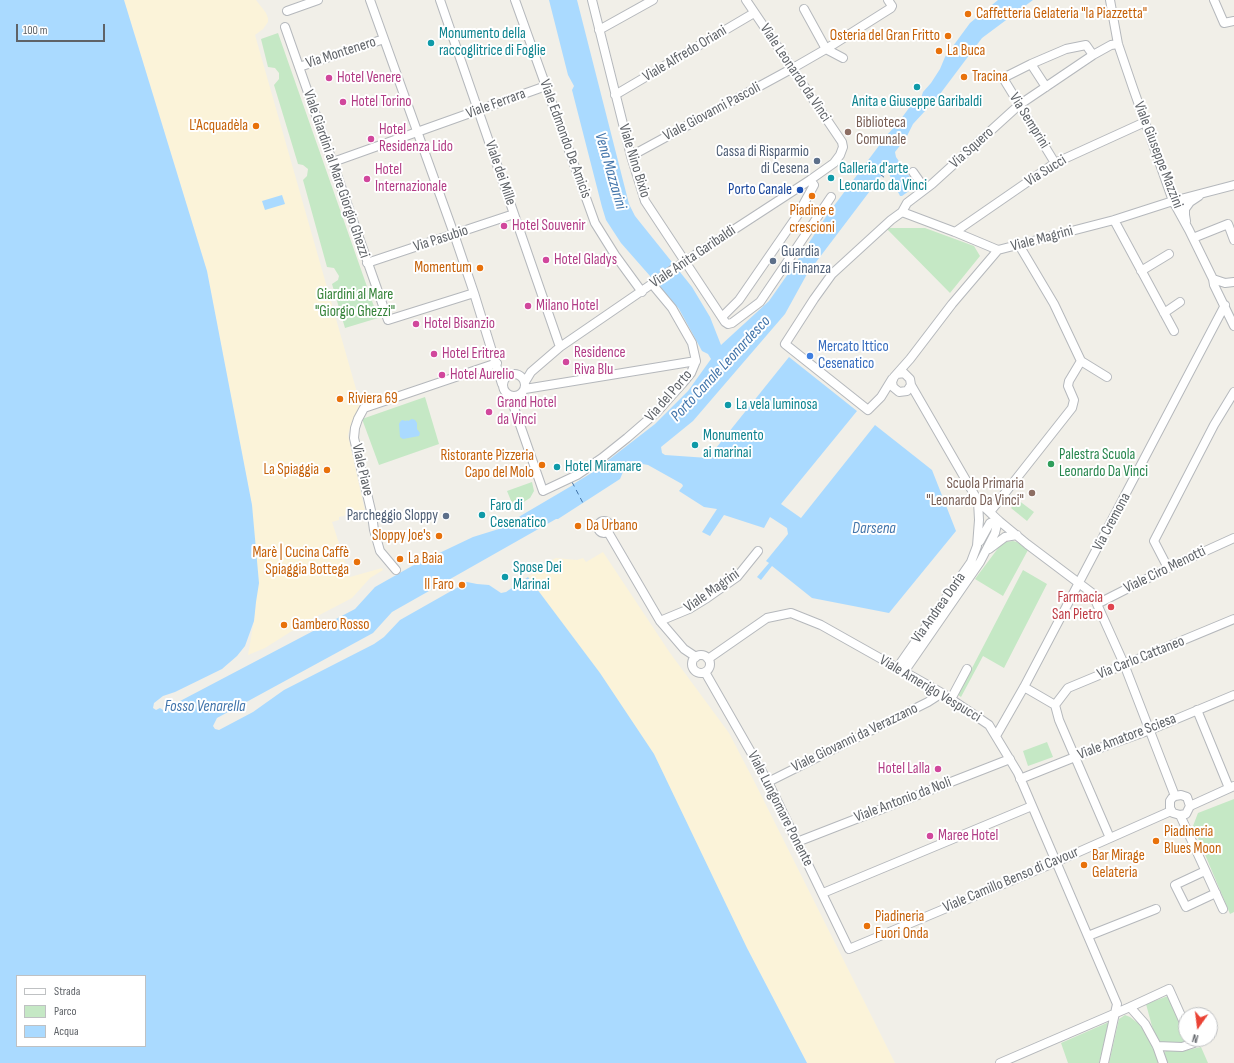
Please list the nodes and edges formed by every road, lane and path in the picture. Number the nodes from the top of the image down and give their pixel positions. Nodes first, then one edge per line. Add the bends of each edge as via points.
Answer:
1 (318, 0) edge
2 (370, 0) edge
3 (440, 0) edge
4 (516, 0) edge
5 (592, 0) edge
6 (652, 0) edge
7 (746, 0) edge
8 (1110, 0) edge
9 (1214, 0) edge
10 (890, 3) edge
11 (804, 9) dead end
12 (287, 11) dead end
13 (754, 13) junction
14 (1234, 21) edge
15 (285, 27) dead end
16 (599, 30) junction
17 (384, 39) junction
18 (1118, 44) junction
19 (826, 49) junction
20 (1093, 55) junction
21 (843, 58) dead end
22 (1031, 64) junction
23 (299, 67) junction
24 (793, 68) junction
25 (546, 86) junction
26 (1046, 88) junction
27 (615, 95) junction
28 (1019, 105) junction
29 (478, 110) junction
30 (1145, 122) junction
31 (418, 132) junction
32 (843, 147) joint
33 (631, 156) junction
34 (333, 162) junction
35 (1055, 163) junction
36 (913, 172) dead end
37 (810, 180) junction
38 (1234, 185) edge
39 (925, 189) junction
40 (1208, 192) junction
41 (831, 197) dead end
42 (1173, 201) junction
43 (907, 203) junction
44 (902, 212) junction
45 (514, 214) junction
46 (918, 218) junction
47 (1114, 220) junction
48 (1189, 230) junction
49 (955, 232) junction
50 (454, 234) junction
51 (1193, 238) junction
52 (1234, 240) edge
53 (1019, 245) junction
54 (998, 250) junction
55 (1169, 254) dead end
56 (686, 262) junction
57 (367, 263) junction
58 (1141, 271) junction
59 (1212, 279) junction
60 (1231, 283) edge
61 (652, 284) junction
62 (642, 292) junction
63 (474, 293) junction
64 (1180, 302) dead end
65 (1224, 304) junction
66 (1164, 313) junction
67 (722, 317) junction
68 (1234, 326) edge
69 (1174, 331) dead end
70 (560, 347) junction
71 (910, 358) junction
72 (1081, 361) junction
73 (696, 362) junction
74 (497, 363) junction
75 (539, 363) junction
76 (515, 374) junction
77 (895, 377) junction
78 (1107, 377) dead end
79 (502, 384) junction
80 (909, 384) junction
81 (525, 386) junction
82 (897, 391) junction
83 (1234, 392) edge
84 (510, 396) junction
85 (881, 397) junction
86 (978, 501) junction
87 (990, 512) junction
88 (998, 520) junction
89 (608, 532) dead end
90 (1017, 535) junction
91 (1234, 538) edge
92 (977, 546) junction
93 (758, 551) dead end
94 (986, 552) junction
95 (1168, 568) junction
96 (396, 570) dead end
97 (1080, 582) junction
98 (959, 587) junction
99 (1097, 604) junction
100 (1234, 619) edge
101 (660, 621) junction
102 (696, 657) junction
103 (708, 659) junction
104 (1124, 664) junction
105 (967, 669) dead end
106 (900, 670) junction
107 (704, 672) junction
108 (1024, 687) junction
109 (942, 693) junction
110 (1234, 695) edge
111 (951, 699) junction
112 (1055, 705) junction
113 (1197, 710) junction
114 (1150, 730) junction
115 (996, 736) junction
116 (1075, 757) junction
117 (1010, 759) junction
118 (1020, 780) junction
119 (768, 782) junction
120 (1231, 787) edge
121 (1175, 796) junction
122 (1032, 806) junction
123 (1190, 806) junction
124 (1171, 811) junction
125 (1180, 815) junction
126 (1110, 838) junction
127 (797, 842) junction
128 (1056, 862) junction
129 (1205, 871) junction
130 (823, 893) junction
131 (1216, 893) junction
132 (1156, 909) dead end
133 (1222, 909) dead end
134 (1088, 936) junction
135 (850, 949) joint
136 (1130, 1007) junction
137 (1178, 1009) edge
138 (1115, 1013) junction
139 (1157, 1046) junction
140 (1178, 1047) edge
141 (1000, 1063) edge
142 (1104, 1063) edge
143 (1163, 1063) edge

1 - 12 street
2 - 17 street
3 - 29 street, Viale dei Mille
4 - 25 street, Viale Edmondo De Amicis
5 - 16 street, Viale Nino Bixio
6 - 16 street
7 - 13 street, Viale Leonardo da Vinci
8 - 18 street, Viale Giuseppe Mazzini
9 - 14 street via 1224,23
10 - 19 street, Viale Giovanni Pascoli via 891,8
11 - 19 street
13 - 24 street, Viale Leonardo da Vinci
13 - 27 street, Viale Alfredo Oriani
15 - 23 street, Viale Giardini al Mare Giorgio Ghezzi
16 - 27 street, Viale Nino Bixio
17 - 23 street, Via Montenero
17 - 31 street
18 - 20 street, Via Squero
18 - 30 street, Viale Giuseppe Mazzini
19 - 21 street
19 - 24 street, Viale Giovanni Pascoli
20 - 22 street via 1086,44 1066,49
20 - 26 street, Via Squero
22 - 26 street
22 - 28 street, Via Semprini via 1003,78
23 - 34 street, Viale Giardini al Mare Giorgio Ghezzi
24 - 32 street, Viale Leonardo da Vinci
24 - 33 street, Viale Giovanni Pascoli
25 - 29 street, Viale Ferrara
25 - 62 street, Viale Edmondo De Amicis via 595,223
26 - 28 street, Via Squero
27 - 33 street, Viale Nino Bixio
28 - 35 street, Via Semprini
28 - 39 street, Via Squero
29 - 31 street, Viale Ferrara
29 - 45 street, Viale dei Mille
30 - 35 street, Via Succi
30 - 42 street, Viale Giuseppe Mazzini
31 - 34 street, Viale Ferrara
31 - 50 street
32 - 37 street, Viale Anita Garibaldi via 834,163
33 - 56 street, Viale Nino Bixio via 645,201
34 - 57 street, Viale Giardini al Mare Giorgio Ghezzi
35 - 49 street, Via Succi
36 - 39 street
37 - 56 street, Viale Anita Garibaldi
37 - 67 street via 814,185 797,216 739,300
38 - 40 street
39 - 43 street, Via Squero
40 - 42 street, Viale Magrini
40 - 48 street via 1194,199 1185,208
41 - 67 street, Viale Nino Bixio via 760,302 728,324
42 - 47 street, Viale Magrini
42 - 48 street, Viale Giuseppe Mazzini
43 - 44 street, Via Squero
43 - 46 street
44 - 46 street
44 - 85 street, Viale Magrini via 832,274 785,344 868,410
45 - 50 street, Via Pasubio
45 - 70 street, Viale dei Mille
46 - 49 street
47 - 53 street, Viale Magrini
47 - 58 street
48 - 51 street, Viale Giuseppe Mazzini
49 - 54 street
50 - 57 street, Via Pasubio
50 - 63 street
51 - 52 street via 1228,224
51 - 59 street, Viale Giuseppe Mazzini
53 - 54 street, Viale Magrini
53 - 72 street via 1054,304
54 - 71 street, Viale Magrini
55 - 58 street
56 - 61 street, Viale Anita Garibaldi
56 - 67 street, Viale Nino Bixio
57 - 63 street, Viale Giardini al Mare Giorgio Ghezzi via 388,320
58 - 66 street
59 - 60 street
59 - 65 street, Viale Giuseppe Mazzini
60 - 65 street, Via Cremona via 1223,290
61 - 62 street, Viale Anita Garibaldi
61 - 73 street, Via del Porto via 672,308 692,342
62 - 70 street, Viale Anita Garibaldi
63 - 74 street
64 - 66 street
65 - 68 street, Viale Giuseppe Mazzini
65 - 97 street, Via Cremona
66 - 69 street
70 - 75 street, Viale Anita Garibaldi
71 - 77 street, Viale Magrini
71 - 80 street
72 - 78 street
72 - 87 street via 1068,386 1074,400 1072,408
73 - 81 street
73 - 84 street, Via del Porto via 692,373 645,423 602,458 576,475 543,491
74 - 76 street
74 - 79 street
74 - 96 street, Viale Piave via 364,408 358,419 354,438 374,530 380,551
75 - 76 street, Viale Anita Garibaldi
75 - 81 street, Viale Anita Garibaldi via 529,373
76 - 79 street via 506,377
76 - 81 street via 523,379
77 - 80 street via 904,373
77 - 82 street via 893,388
77 - 85 street, Viale Magrini
79 - 84 street via 504,391
80 - 82 street via 902,393
80 - 86 street
81 - 84 street via 520,395
82 - 85 street, Viale Magrini
83 - 95 street via 1214,425 1154,541
86 - 87 street
86 - 92 street, Via Andrea Doria
87 - 88 street
88 - 90 street
88 - 92 street, Via Andrea Doria via 990,523
88 - 94 street, Via Andrea Doria
89 - 101 street
90 - 94 street, Via Andrea Doria via 1005,537
90 - 97 street
91 - 95 street, Viale Ciro Menotti
92 - 98 street, Via Andrea Doria
93 - 101 street, Viale Magrini via 737,577 689,609
94 - 98 street, Via Andrea Doria
95 - 99 street, Viale Ciro Menotti
97 - 99 street via 1092,593
97 - 108 street, Via Cremona
98 - 106 street, Via Andrea Doria
99 - 104 street
100 - 104 street, Via Carlo Cattaneo
101 - 102 street via 684,649
102 - 103 street via 701,655
102 - 107 street, Viale Lungomare Ponente via 694,668 698,672
103 - 106 street, Viale Amerigo Vespucci via 767,618 791,613 821,625
103 - 107 street via 710,666
104 - 112 street, Via Carlo Cattaneo via 1068,688
104 - 114 street
105 - 111 street
106 - 109 street, Viale Amerigo Vespucci
107 - 119 street, Viale Lungomare Ponente
108 - 112 street
108 - 115 street, Via Cremona
109 - 111 street, Viale Amerigo Vespucci
109 - 119 street, Viale Giovanni da Verazzano
110 - 113 street, Viale Amatore Sciesa
111 - 115 street, Viale Amerigo Vespucci via 989,725
112 - 116 street
113 - 114 street, Viale Amatore Sciesa
113 - 120 street
114 - 116 street, Viale Amatore Sciesa
114 - 121 street
115 - 117 street, Viale Amerigo Vespucci
116 - 118 street, Viale Amatore Sciesa
116 - 126 street
117 - 118 street, Viale Amerigo Vespucci
117 - 127 street, Viale Antonio da Noli
118 - 122 street, Viale Amerigo Vespucci
119 - 127 street, Viale Lungomare Ponente
120 - 123 street
121 - 123 street via 1187,797
121 - 124 street via 1170,801
122 - 128 street, Viale Amerigo Vespucci
122 - 130 street
123 - 125 street via 1186,814
124 - 125 street
124 - 126 street, Viale Camillo Benso di Cavour
125 - 129 street
126 - 128 street, Viale Camillo Benso di Cavour
127 - 130 street, Viale Lungomare Ponente
128 - 134 street, Viale Amerigo Vespucci
128 - 135 street, Viale Camillo Benso di Cavour
129 - 131 street
129 - 131 street via 1175,885 1183,902 1186,907
130 - 135 street, Viale Lungomare Ponente
131 - 133 street
132 - 134 street
134 - 138 street, Viale Amerigo Vespucci via 1117,1004
136 - 137 street via 1169,989
136 - 138 street
136 - 139 street via 1145,1024
138 - 141 street
138 - 142 street, Viale Amerigo Vespucci
139 - 140 street
139 - 143 street

